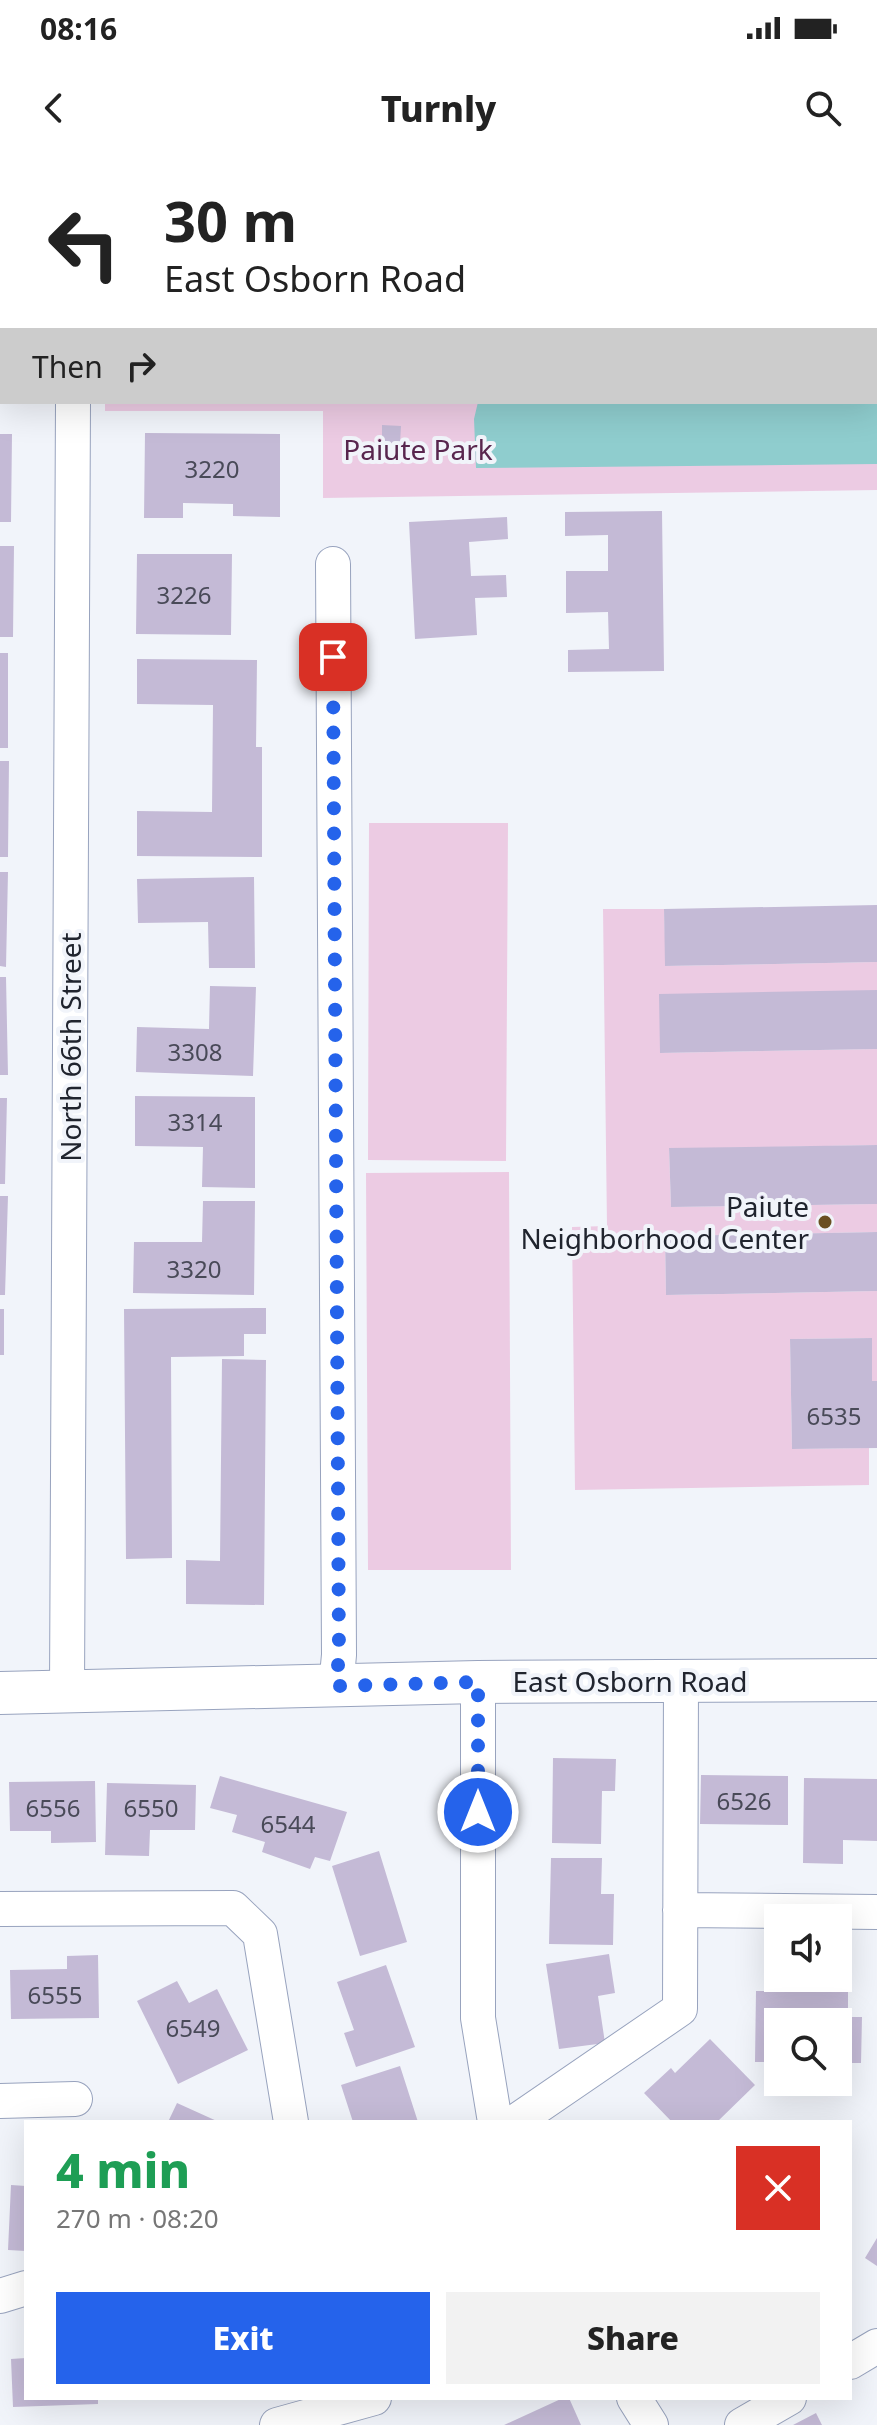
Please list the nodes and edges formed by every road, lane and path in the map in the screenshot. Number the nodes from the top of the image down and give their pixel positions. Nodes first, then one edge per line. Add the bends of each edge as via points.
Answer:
1 (73, 404) edge
2 (333, 564) dead end
3 (877, 1680) edge
4 (681, 1681) junction
5 (478, 1682) junction
6 (336, 1686) junction
7 (0, 1693) edge
8 (67, 1693) junction
9 (0, 1909) edge
10 (680, 1910) junction
11 (877, 1912) edge
12 (75, 2099) dead end
13 (0, 2101) edge
14 (291, 2120) edge
15 (495, 2120) edge
16 (518, 2120) edge
17 (24, 2289) edge
18 (0, 2296) edge
19 (877, 2346) edge
20 (852, 2361) edge
21 (367, 2400) edge
22 (635, 2400) edge
23 (786, 2400) edge
24 (277, 2425) edge
25 (651, 2425) edge
26 (742, 2425) edge

1 - 8 street, North 66th Street
2 - 6 street
3 - 4 main road, East Osborn Road
4 - 5 main road, East Osborn Road
4 - 10 street
5 - 6 main road, East Osborn Road
5 - 15 street via 478,2018
6 - 8 main road, East Osborn Road
7 - 8 main road, East Osborn Road
9 - 14 street via 233,1908 260,1934
10 - 11 street
10 - 16 street via 680,2009
12 - 13 street
17 - 18 street
19 - 20 street
21 - 24 street
22 - 25 street
23 - 26 street

